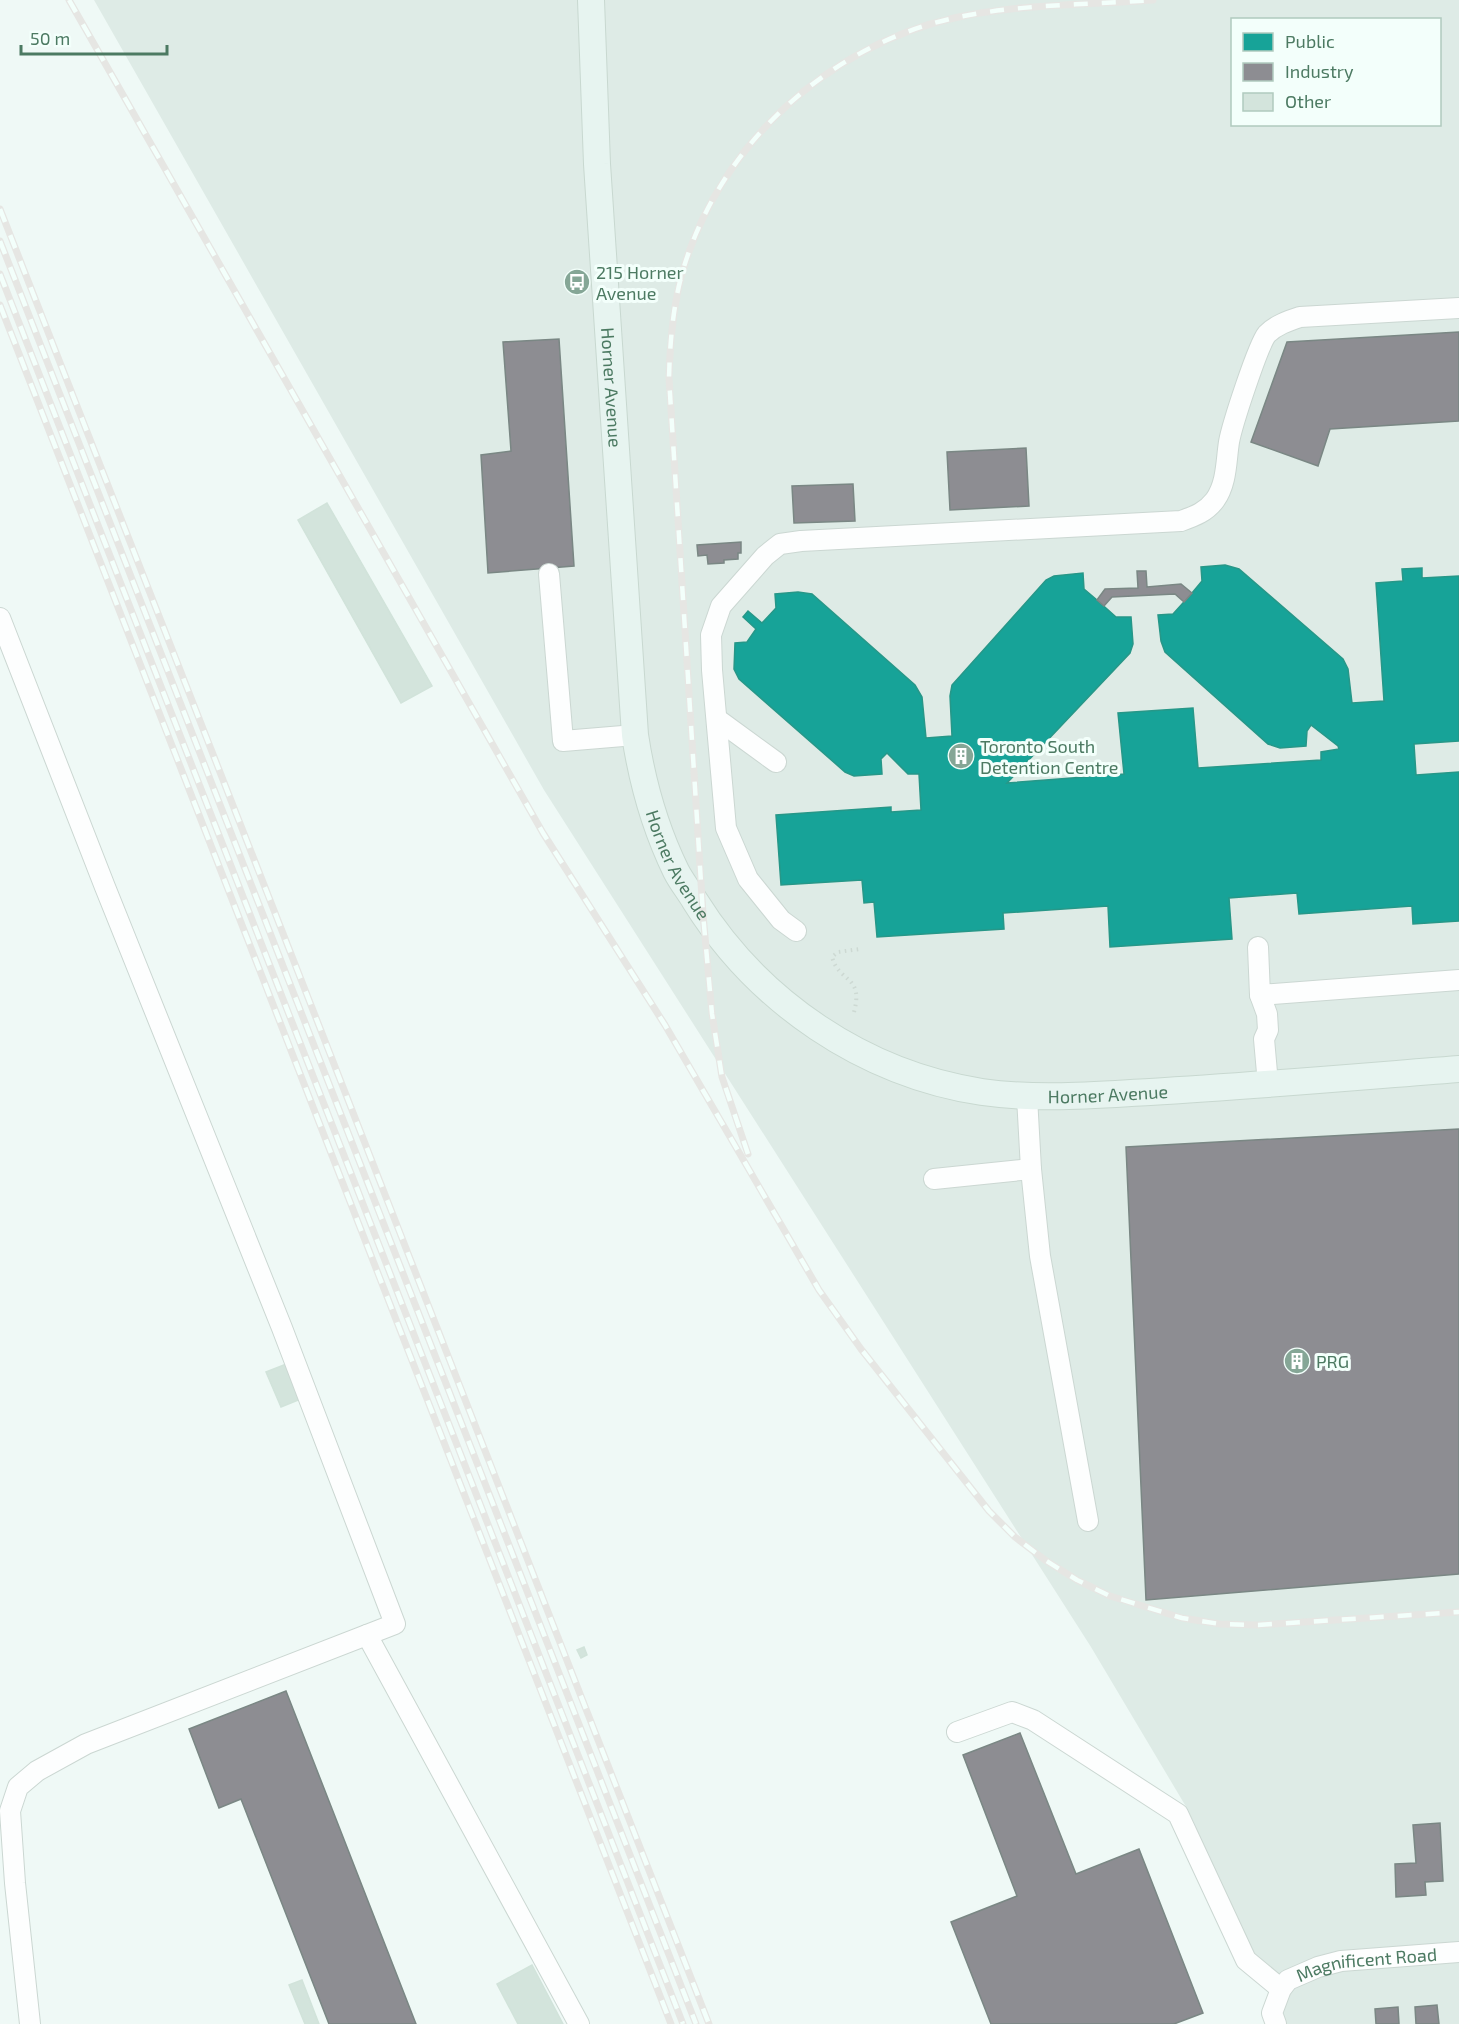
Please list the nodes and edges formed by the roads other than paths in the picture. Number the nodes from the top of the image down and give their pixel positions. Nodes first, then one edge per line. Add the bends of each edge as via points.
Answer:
1 (591, 0) edge
2 (1459, 308) edge
3 (549, 574) dead end
4 (0, 618) edge
5 (717, 719) junction
6 (635, 735) junction
7 (776, 762) dead end
8 (796, 931) dead end
9 (1258, 947) dead end
10 (1459, 980) edge
11 (1261, 997) junction
12 (1459, 1069) edge
13 (1268, 1084) junction
14 (1027, 1096) junction
15 (1031, 1169) junction
16 (934, 1179) dead end
17 (1088, 1521) dead end
18 (367, 1635) junction
19 (957, 1732) dead end
20 (1459, 1952) edge
21 (1281, 1989) junction
22 (30, 2024) edge
23 (579, 2024) edge
24 (1276, 2024) edge

1 - 6 main road, Horner Avenue via 598,187
2 - 5 street via 1300,317 1267,334 1233,425 1222,487 1202,514 1181,521 780,544 721,606 714,625 711,635
3 - 6 street via 563,741
4 - 18 street via 395,1624
5 - 7 street
5 - 8 street via 726,828 748,879 781,921
6 - 14 main road, Horner Avenue via 645,787 677,872 727,947 753,976 822,1030 874,1059 907,1073 981,1092
9 - 11 street
10 - 11 street
11 - 13 street via 1267,1014 1264,1039
12 - 13 main road, Horner Avenue
13 - 14 main road, Horner Avenue
14 - 15 street
15 - 16 street
15 - 17 street via 1040,1256
18 - 22 street via 86,1744 46,1764 18,1787 10,1811
18 - 23 street
19 - 21 street via 1012,1712 1033,1720 1178,1814 1246,1960
20 - 21 street, Magnificent Road via 1341,1960 1288,1980
21 - 24 street via 1272,2013

